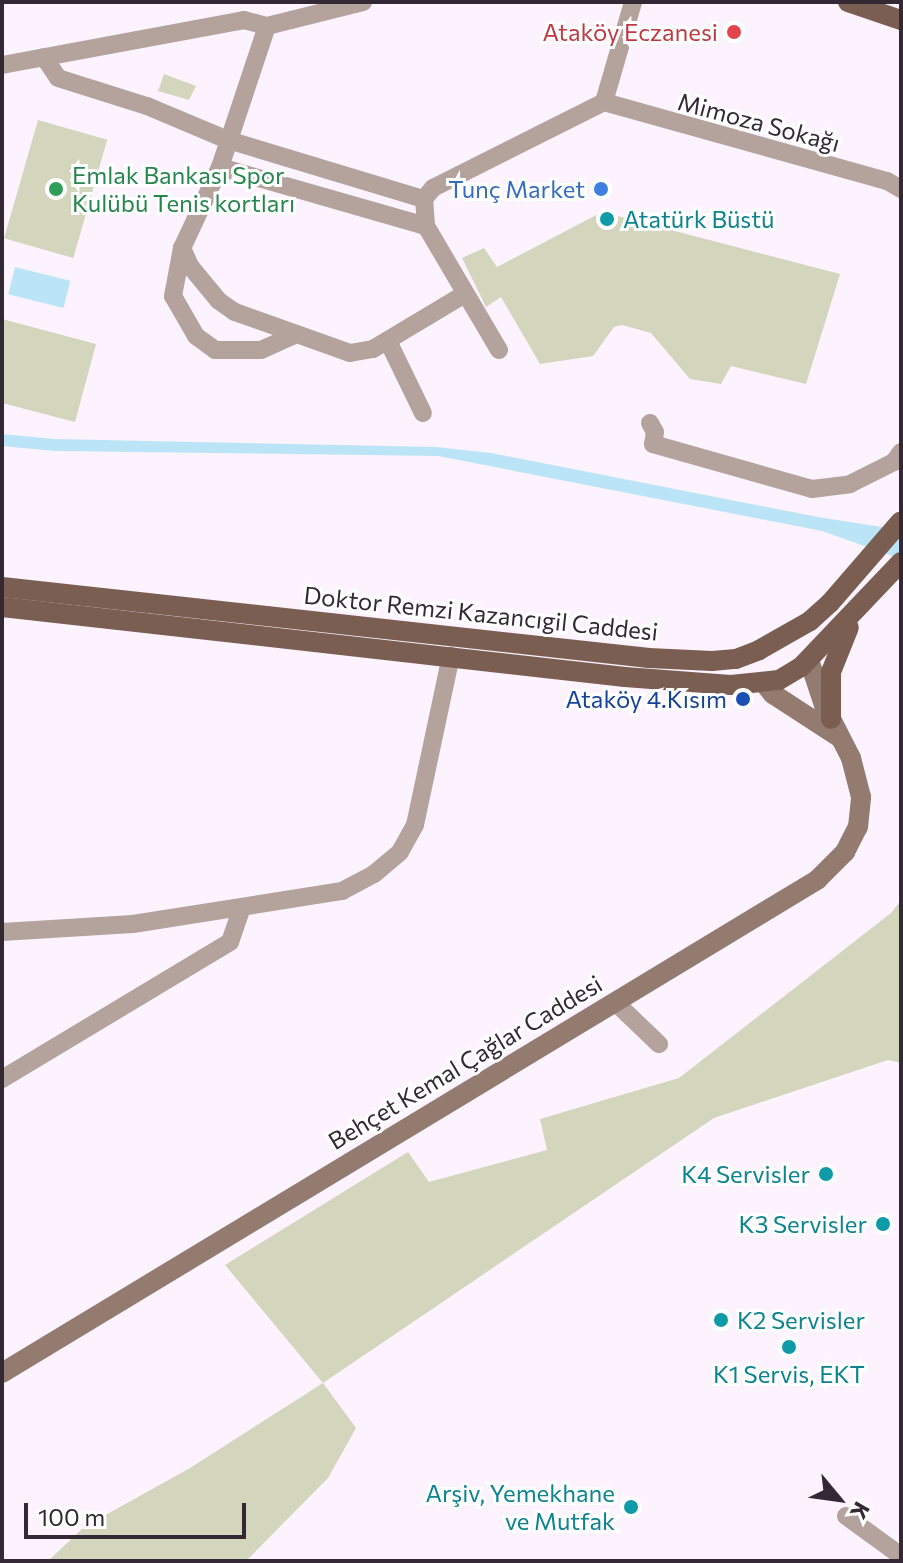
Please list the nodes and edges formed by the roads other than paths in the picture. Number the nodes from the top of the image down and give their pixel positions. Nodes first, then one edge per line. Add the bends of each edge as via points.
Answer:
1 (363, 2) edge
2 (633, 2) edge
3 (848, 2) edge
4 (901, 20) edge
5 (267, 26) junction
6 (44, 57) junction
7 (2, 65) edge
8 (604, 102) junction
9 (228, 140) junction
10 (220, 167) junction
11 (901, 189) edge
12 (424, 199) junction
13 (426, 226) junction
14 (182, 248) junction
15 (465, 294) junction
16 (297, 334) junction
17 (388, 341) junction
18 (499, 350) dead end
19 (423, 413) dead end
20 (650, 423) dead end
21 (899, 460) edge
22 (901, 521) edge
23 (896, 568) edge
24 (2, 587) edge
25 (862, 604) junction
26 (2, 607) edge
27 (791, 633) junction
28 (759, 650) junction
29 (451, 656) junction
30 (809, 660) junction
31 (764, 683) junction
32 (835, 728) junction
33 (242, 907) junction
34 (2, 932) edge
35 (615, 1002) junction
36 (659, 1044) dead end
37 (2, 1079) edge
38 (2, 1373) edge
39 (846, 1516) dead end
40 (901, 1556) edge

1 - 5 street
2 - 8 street
3 - 4 main road
5 - 6 street via 244,20
5 - 9 street
6 - 7 street
6 - 9 street via 58,78 147,106
8 - 11 street, Mimoza Sokağı
8 - 12 street via 433,188
9 - 10 street
9 - 12 street
10 - 13 street
10 - 14 street
12 - 13 street
13 - 15 street
14 - 16 street via 219,301
14 - 16 street via 173,296 196,336 215,350 261,350
15 - 17 street
15 - 18 street
16 - 17 street via 350,353
17 - 19 street
20 - 21 street via 653,444 812,489 850,484
22 - 27 main road, Doktor Remzi Kazancıgil Caddesi via 830,603
23 - 25 main road, Doktor Remzi Kazancıgil Caddesi
24 - 28 main road, Doktor Remzi Kazancıgil Caddesi via 649,658 712,661
25 - 30 main road, Doktor Remzi Kazancıgil Caddesi
25 - 32 main road via 831,672
26 - 29 main road, Doktor Remzi Kazancıgil Caddesi
27 - 28 main road, Doktor Remzi Kazancıgil Caddesi
27 - 30 main road
28 - 31 main road via 756,660
29 - 31 main road, Doktor Remzi Kazancıgil Caddesi via 705,685
29 - 33 street via 415,825 400,852 342,891
30 - 31 main road, Doktor Remzi Kazancıgil Caddesi via 779,680
30 - 32 main road, Behçet Kemal Çağlar Caddesi
31 - 32 main road via 773,694
32 - 35 main road, Behçet Kemal Çağlar Caddesi via 861,797 858,827 845,852 817,880
33 - 34 street via 133,924
33 - 37 street via 230,942
35 - 36 street
35 - 38 main road, Behçet Kemal Çağlar Caddesi
39 - 40 street

